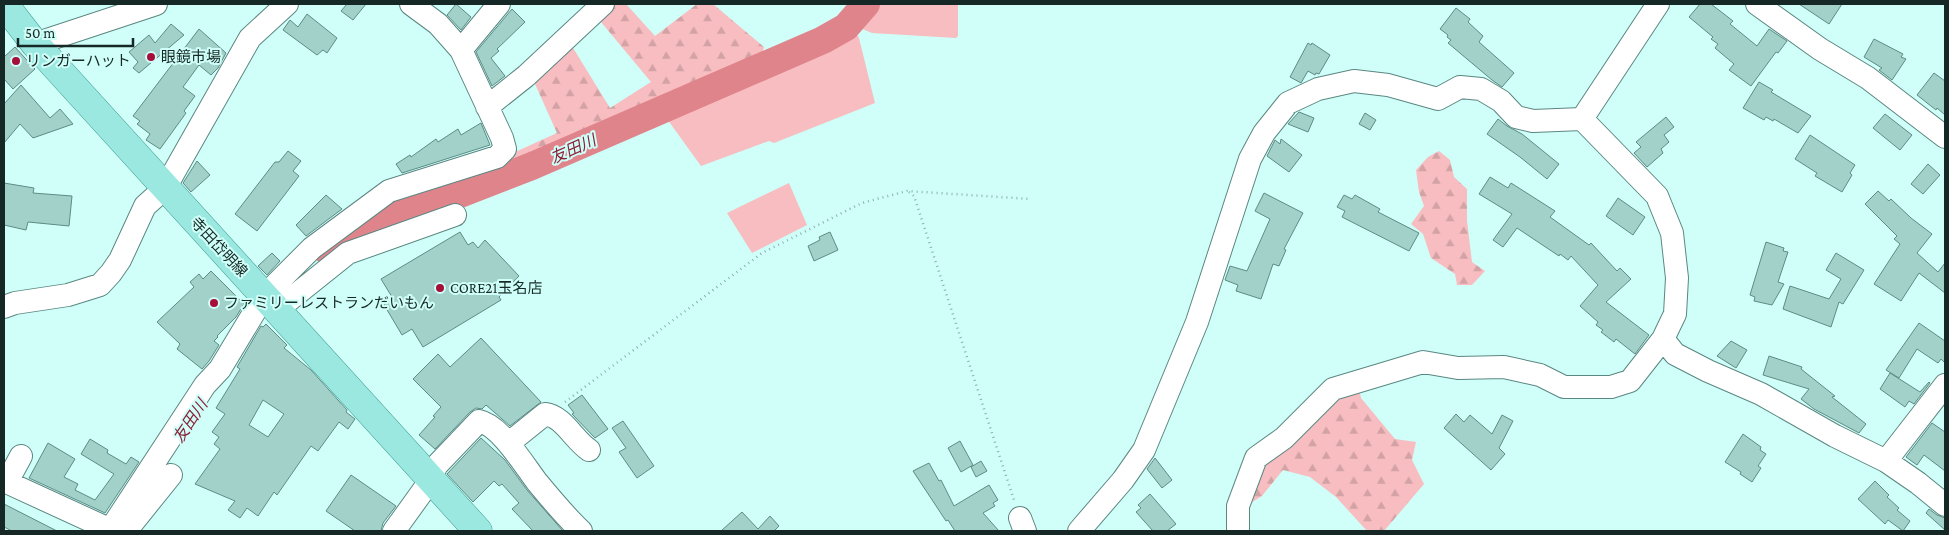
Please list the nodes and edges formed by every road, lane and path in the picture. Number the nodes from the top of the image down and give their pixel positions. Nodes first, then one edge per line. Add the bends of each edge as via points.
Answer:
1 (4, 4) edge
2 (156, 4) edge
3 (287, 4) edge
4 (411, 4) edge
5 (499, 4) edge
6 (603, 4) edge
7 (1658, 4) edge
8 (1757, 4) edge
9 (35, 44) junction
10 (460, 50) junction
11 (487, 107) junction
12 (1582, 119) junction
13 (1945, 137) edge
14 (165, 188) junction
15 (907, 191) junction
16 (1030, 199) dead end
17 (455, 216) dead end
18 (272, 304) junction
19 (4, 307) edge
20 (1663, 339) junction
21 (1945, 385) edge
22 (550, 415) junction
23 (508, 443) junction
24 (589, 450) dead end
25 (20, 456) dead end
26 (1886, 461) junction
27 (171, 475) dead end
28 (430, 477) junction
29 (5, 482) edge
30 (1945, 505) edge
31 (1022, 525) edge
32 (116, 531) edge
33 (394, 531) edge
34 (478, 531) edge
35 (581, 531) edge
36 (1078, 531) edge
37 (1238, 531) edge

1 - 9 main road, 寺田岱明線
2 - 9 street
3 - 14 street via 250,38
4 - 10 street via 438,24
5 - 10 street
6 - 11 street via 526,76
7 - 12 street
8 - 13 street via 1868,78
9 - 14 main road, 寺田岱明線
10 - 11 street
11 - 18 street via 506,149 497,157 390,191 312,248
12 - 20 street via 1657,196 1672,233 1677,278 1675,314
12 - 36 street via 1533,121 1516,117 1501,101 1481,89 1460,87 1438,99 1388,85 1354,81 1318,89 1288,103 1264,133 1250,159 1197,322 1144,450 1124,480
14 - 18 main road, 寺田岱明線
14 - 19 street via 145,206 120,260 100,285 68,295
15 - 16 path
15 - 22 path via 862,203 762,253
15 - 31 path via 914,196
17 - 18 street via 348,253 288,301
18 - 28 main road, 寺田岱明線
18 - 32 street via 205,385
20 - 26 street via 1675,354 1761,394
20 - 37 street via 1630,382 1611,387 1564,387 1540,375 1504,367 1458,368 1423,362 1333,389 1284,438 1256,458 1238,506
21 - 26 street
22 - 23 street via 544,414
22 - 24 street
23 - 28 street via 485,422 479,421 437,465
23 - 35 street via 537,482
25 - 29 street
26 - 30 street
27 - 32 street
28 - 33 street
28 - 34 main road, 寺田岱明線
29 - 32 street

